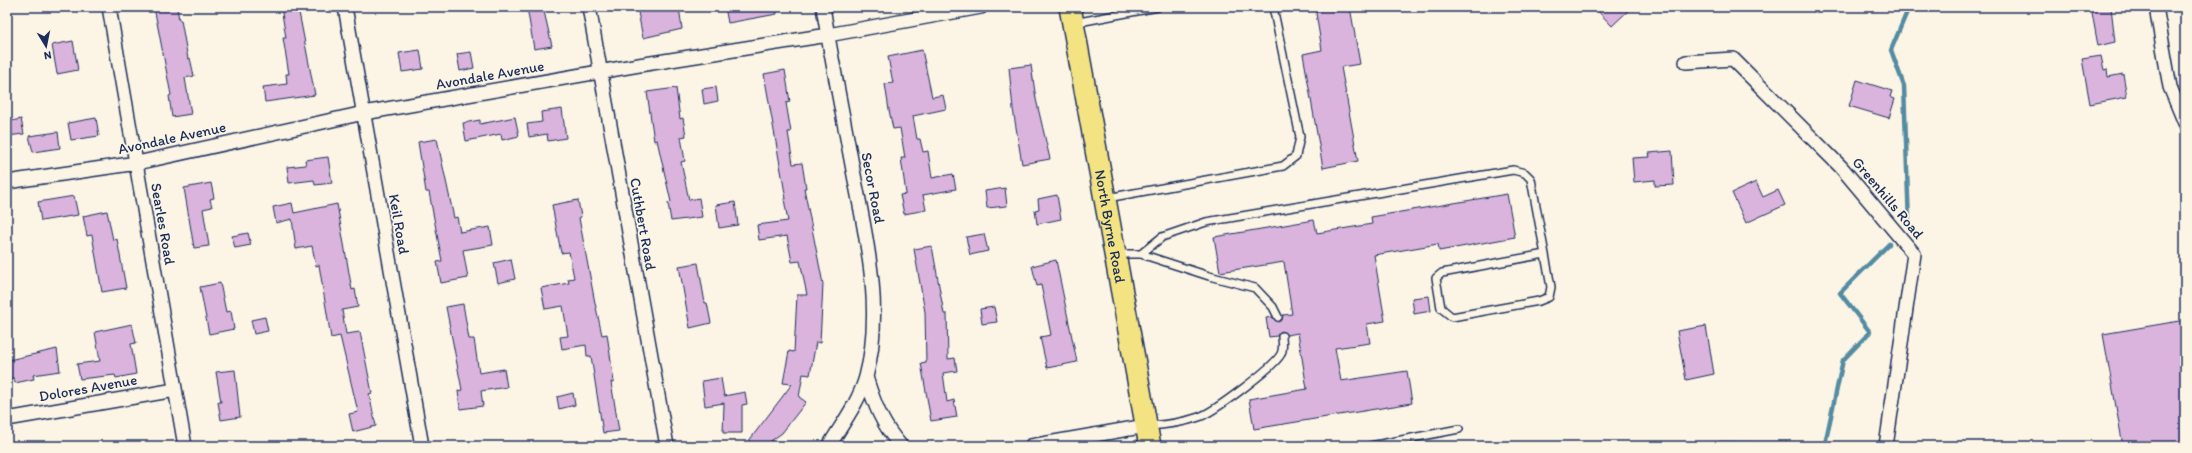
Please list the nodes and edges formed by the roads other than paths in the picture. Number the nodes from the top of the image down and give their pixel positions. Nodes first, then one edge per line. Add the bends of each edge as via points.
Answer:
1 (109, 7) edge
2 (345, 7) edge
3 (589, 7) edge
4 (822, 7) edge
5 (981, 7) edge
6 (1158, 7) edge
7 (1273, 7) edge
8 (2156, 7) edge
9 (1071, 15) edge
10 (828, 35) junction
11 (1686, 62) dead end
12 (600, 72) junction
13 (364, 113) junction
14 (2185, 123) edge
15 (137, 163) junction
16 (7, 182) edge
17 (1105, 198) junction
18 (1115, 254) junction
19 (1141, 254) junction
20 (1545, 254) junction
21 (1278, 317) dead end
22 (1282, 336) dead end
23 (866, 377) junction
24 (175, 390) junction
25 (7, 419) edge
26 (1459, 429) dead end
27 (1148, 436) edge
28 (185, 446) edge
29 (422, 446) edge
30 (667, 446) edge
31 (829, 446) edge
32 (901, 446) edge
33 (1031, 446) edge
34 (1370, 446) edge
35 (1886, 446) edge

1 - 15 street, Searles Road
2 - 13 street, Keil Road
3 - 12 street, Cuthbert Road
4 - 10 street, Secor Road
5 - 10 street, Avondale Avenue
6 - 9 lane
7 - 17 lane via 1300,137 1296,156 1283,166
8 - 14 street via 2170,87
9 - 17 main road, North Byrne Road
10 - 12 street, Avondale Avenue
10 - 23 street, Secor Road via 871,274 873,332
11 - 35 street, Greenhills Road via 1734,59 1841,167 1914,254
12 - 13 street, Avondale Avenue
12 - 30 street, Cuthbert Road
13 - 15 street, Avondale Avenue
13 - 29 street, Keil Road
15 - 16 street, Avondale Avenue
15 - 24 street, Searles Road
17 - 18 main road, North Byrne Road
18 - 19 lane
18 - 27 main road, North Byrne Road
19 - 20 lane via 1162,236 1206,222 1513,170 1525,173 1531,179
19 - 21 lane via 1255,288 1273,307
20 - 20 lane via 1551,287 1549,297 1452,317 1441,308 1436,278 1442,272
22 - 27 lane via 1281,354 1272,364 1213,410
23 - 31 street, Secor Road via 852,408
23 - 32 street, Secor Road via 877,410
24 - 25 street, Dolores Avenue
24 - 28 street, Searles Road
26 - 34 lane
27 - 33 street

